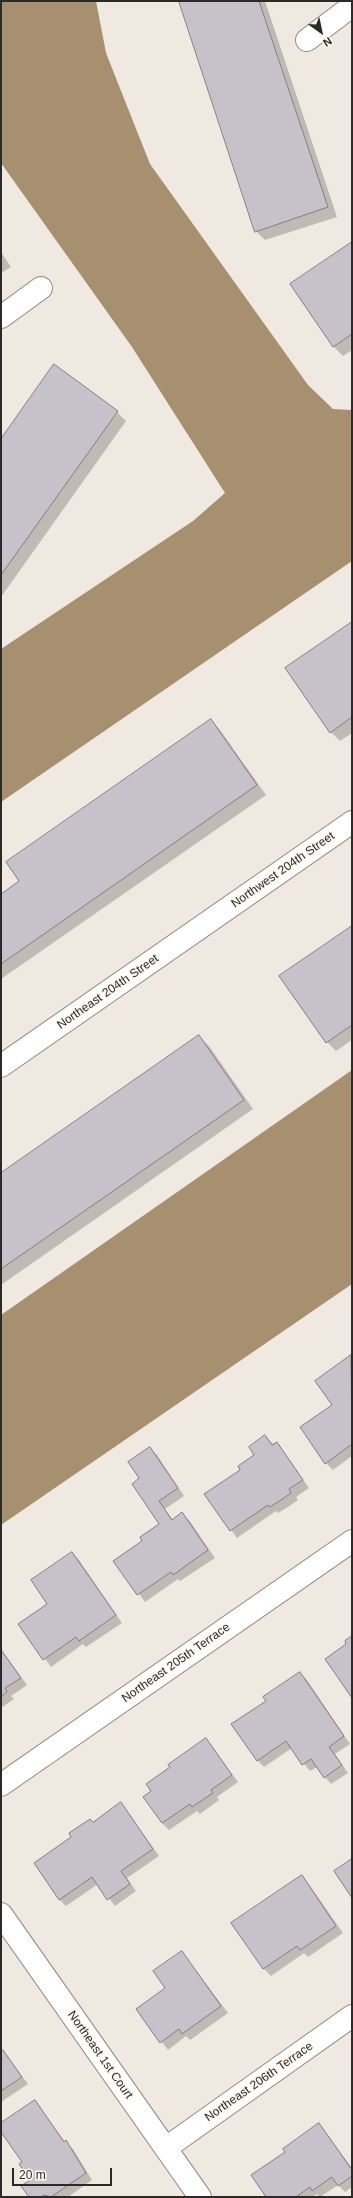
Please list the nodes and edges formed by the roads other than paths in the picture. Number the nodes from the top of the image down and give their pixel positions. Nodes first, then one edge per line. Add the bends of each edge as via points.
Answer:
1 (352, 6) edge
2 (307, 40) dead end
3 (41, 288) dead end
4 (1, 317) edge
5 (352, 822) edge
6 (214, 917) joint
7 (1, 1066) edge
8 (352, 1541) edge
9 (1, 1786) edge
10 (1, 1914) edge
11 (352, 2016) edge
12 (166, 2148) junction
13 (200, 2197) edge

1 - 2 street
3 - 4 street
5 - 6 street, Northwest 204th Street
6 - 7 street, Northeast 204th Street
8 - 9 street, Northeast 205th Terrace
10 - 12 street, Northeast 1st Court
11 - 12 street, Northeast 206th Terrace
12 - 13 street, Northeast 1st Court

